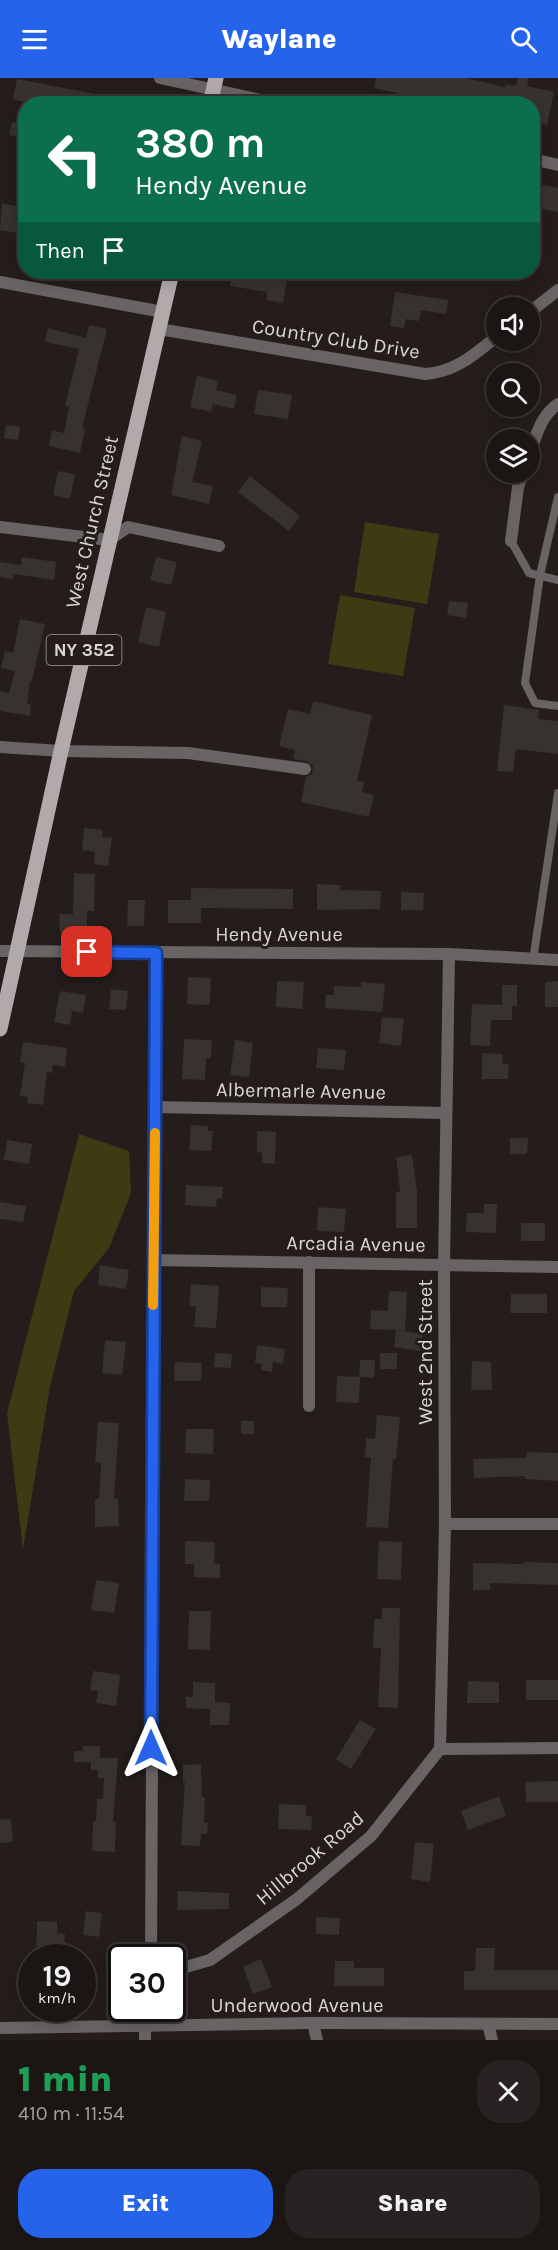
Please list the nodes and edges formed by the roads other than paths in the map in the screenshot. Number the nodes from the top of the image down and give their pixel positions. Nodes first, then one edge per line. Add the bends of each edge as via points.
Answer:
1 (160, 78) edge
2 (213, 90) edge
3 (241, 96) edge
4 (540, 161) edge
5 (558, 165) edge
6 (170, 279) edge
7 (0, 282) edge
8 (558, 290) edge
9 (540, 304) edge
10 (163, 312) junction
11 (159, 330) junction
12 (486, 345) edge
13 (558, 404) edge
14 (540, 429) edge
15 (519, 483) edge
16 (558, 497) edge
17 (0, 527) edge
18 (109, 540) junction
19 (511, 541) joint
20 (219, 546) dead end
21 (540, 575) junction
22 (558, 580) edge
23 (558, 706) edge
24 (0, 747) edge
25 (61, 751) junction
26 (305, 768) dead end
27 (558, 793) edge
28 (16, 950) junction
29 (0, 951) edge
30 (156, 953) junction
31 (449, 954) junction
32 (533, 960) junction
33 (558, 960) edge
34 (0, 1029) edge
35 (155, 1107) junction
36 (446, 1113) junction
37 (153, 1260) junction
38 (309, 1262) junction
39 (444, 1266) junction
40 (558, 1267) edge
41 (309, 1406) dead end
42 (444, 1524) junction
43 (558, 1524) edge
44 (558, 1748) edge
45 (440, 1749) junction
46 (150, 1944) edge
47 (186, 1967) edge
48 (146, 2022) edge
49 (313, 2023) junction
50 (488, 2024) junction
51 (558, 2024) edge
52 (145, 2026) junction
53 (0, 2028) edge
54 (146, 2040) edge
55 (317, 2040) edge
56 (492, 2040) edge

1 - 2 street
2 - 3 street
4 - 5 street
6 - 10 main road, West Church Street / NY 352
7 - 10 street
8 - 9 street
10 - 11 main road, West Church Street / NY 352
11 - 12 street, Country Club Drive via 425,374 441,373 464,363
11 - 18 main road, West Church Street / NY 352
13 - 14 street via 548,412
15 - 19 street
16 - 21 lane
17 - 18 street
18 - 20 street via 128,527
18 - 25 main road, West Church Street / NY 352
19 - 21 lane via 529,573
21 - 22 lane
21 - 23 lane via 525,683 535,703
24 - 25 street
25 - 26 street via 188,753
25 - 28 main road, West Church Street / NY 352
27 - 32 lane
28 - 29 street, Hendy Avenue
28 - 30 street, Hendy Avenue
28 - 34 main road, West Church Street / NY 352
30 - 31 street, Hendy Avenue
30 - 35 street
31 - 32 street, Hendy Avenue
31 - 36 street, West 2nd Street
32 - 33 street, Hendy Avenue
35 - 36 street, Albermarle Avenue
35 - 37 street
36 - 39 street, West 2nd Street
37 - 38 street, Arcadia Avenue
37 - 46 street
38 - 39 street, Arcadia Avenue
38 - 41 street
39 - 40 street, Arcadia Avenue
39 - 42 street, West 2nd Street
42 - 43 street
42 - 45 street, West 2nd Street
44 - 45 street
45 - 47 street, Hillbrook Road via 370,1836 297,1899 210,1960
48 - 52 street
49 - 50 street, Underwood Avenue
49 - 52 street, Underwood Avenue
49 - 55 street
50 - 51 street, Underwood Avenue
50 - 56 street
52 - 53 street, Underwood Avenue
52 - 54 street

